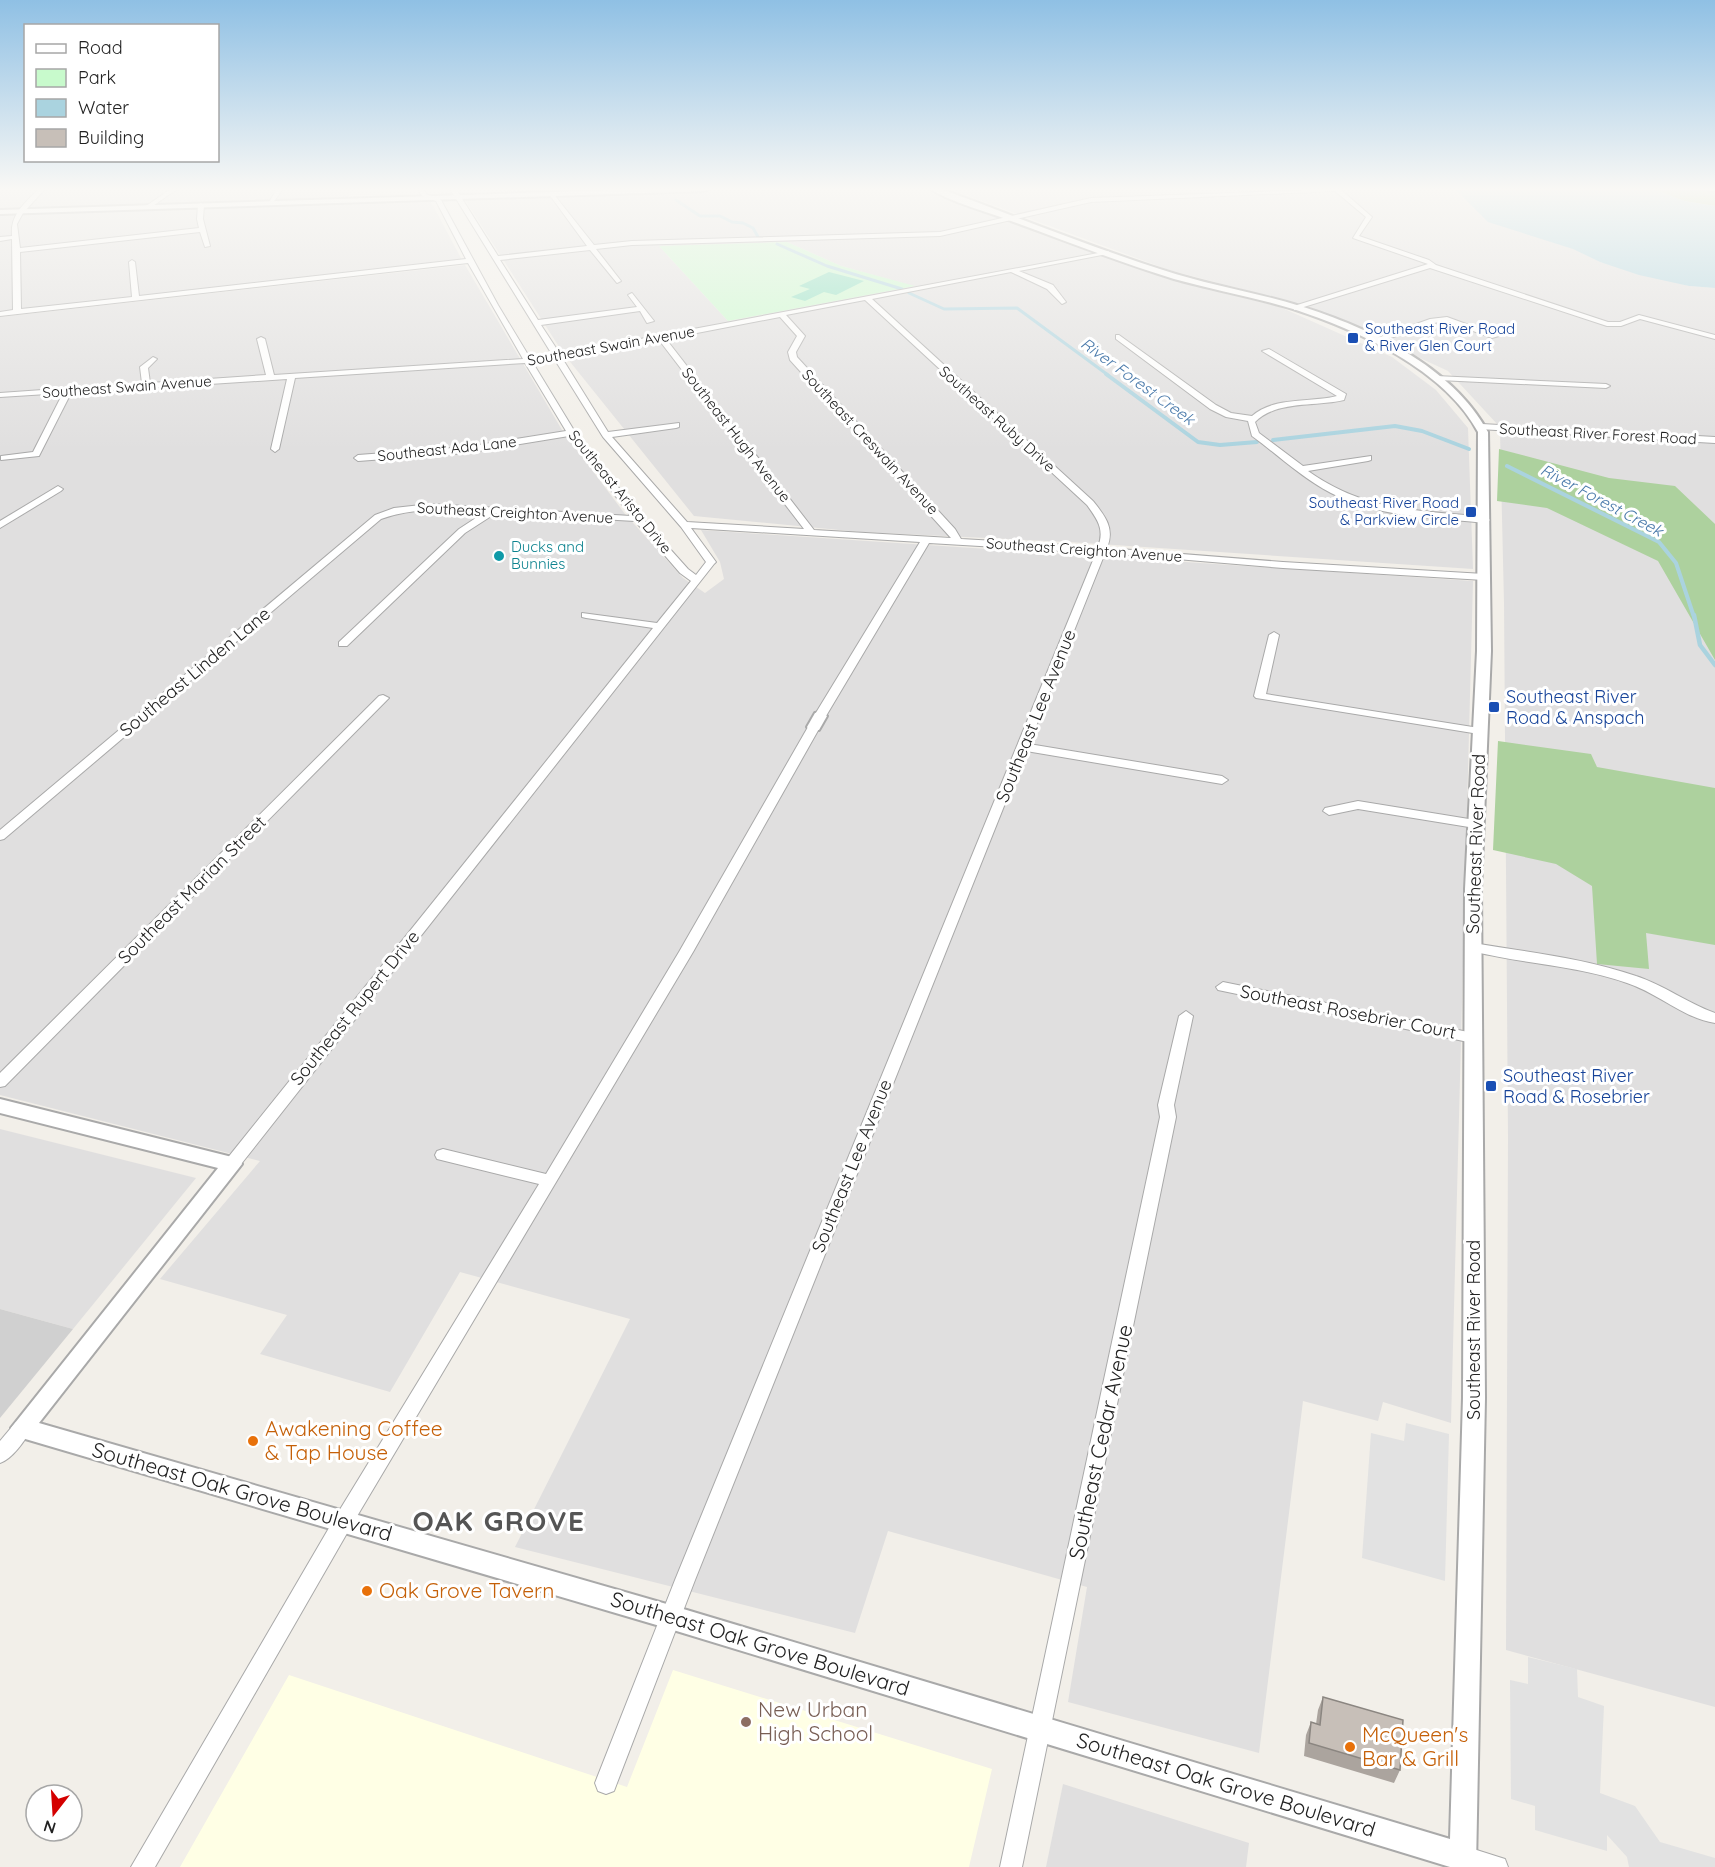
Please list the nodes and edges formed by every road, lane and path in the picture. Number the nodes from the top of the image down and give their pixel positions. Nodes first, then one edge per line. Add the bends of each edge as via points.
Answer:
1 (17, 276) edge
2 (134, 276) edge
3 (337, 276) edge
4 (479, 276) edge
5 (507, 276) edge
6 (613, 276) edge
7 (986, 276) edge
8 (1026, 276) edge
9 (1177, 276) edge
10 (1399, 276) edge
11 (1462, 276) edge
12 (617, 281) dead end
13 (632, 295) dead end
14 (867, 298) junction
15 (136, 299) junction
16 (1062, 302) dead end
17 (1297, 308) junction
18 (641, 309) junction
19 (17, 312) junction
20 (0, 314) edge
21 (781, 314) junction
22 (650, 321) dead end
23 (536, 323) junction
24 (1495, 336) dead end
25 (661, 337) junction
26 (1119, 337) dead end
27 (1715, 337) edge
28 (261, 339) dead end
29 (1373, 341) junction
30 (1266, 351) dead end
31 (557, 358) junction
32 (153, 359) dead end
33 (528, 361) junction
34 (291, 377) junction
35 (271, 378) junction
36 (1438, 378) junction
37 (146, 386) junction
38 (1606, 386) dead end
39 (68, 391) junction
40 (0, 395) edge
41 (1252, 419) junction
42 (676, 424) dead end
43 (1482, 427) junction
44 (571, 433) junction
45 (606, 435) junction
46 (1715, 440) edge
47 (275, 448) dead end
48 (4, 458) dead end
49 (358, 458) dead end
50 (1368, 458) dead end
51 (1303, 469) junction
52 (58, 489) dead end
53 (493, 510) junction
54 (392, 511) joint
55 (638, 517) junction
56 (1485, 520) junction
57 (0, 525) edge
58 (684, 525) junction
59 (811, 532) junction
60 (926, 540) junction
61 (958, 542) junction
62 (1102, 550) junction
63 (711, 562) joint
64 (1484, 577) junction
65 (695, 579) junction
66 (586, 615) dead end
67 (658, 626) junction
68 (1274, 635) dead end
69 (343, 644) dead end
70 (383, 698) dead end
71 (1479, 730) junction
72 (1024, 747) junction
73 (1222, 780) dead end
74 (1329, 811) dead end
75 (1475, 824) junction
76 (0, 836) edge
77 (1473, 947) junction
78 (1223, 987) dead end
79 (1186, 1016) dead end
80 (1714, 1018) edge
81 (1473, 1038) junction
82 (0, 1082) edge
83 (0, 1106) edge
84 (443, 1155) dead end
85 (232, 1164) junction
86 (550, 1181) junction
87 (22, 1428) junction
88 (0, 1455) edge
89 (343, 1522) junction
90 (670, 1617) junction
91 (1041, 1728) junction
92 (606, 1783) dead end
93 (1463, 1862) edge
94 (142, 1867) edge
95 (1011, 1867) edge
96 (1497, 1867) edge

1 - 19 street
2 - 15 street
3 - 15 street
4 - 33 street, Southeast Arista Drive
5 - 23 street, Southeast Arista Drive
6 - 12 street
7 - 14 street, Southeast Swain Avenue
8 - 16 street via 1050,287
9 - 17 street
10 - 17 street
11 - 27 street via 1607,324 1639,317
13 - 18 street
14 - 21 street, Southeast Swain Avenue
14 - 62 street, Southeast Ruby Drive via 1090,503 1107,531
15 - 19 street
17 - 29 street
18 - 22 street
18 - 23 street
19 - 20 street
21 - 25 street, Southeast Swain Avenue
21 - 61 street, Southeast Creswain Avenue via 801,336 793,358
23 - 31 street, Southeast Arista Drive
24 - 29 street via 1447,319
25 - 31 street, Southeast Swain Avenue
25 - 59 street, Southeast Hugh Avenue
26 - 41 street via 1213,407
28 - 35 street
29 - 36 street
30 - 41 street via 1342,394 1341,398 1273,408
31 - 33 street, Southeast Swain Avenue
31 - 45 street, Southeast Arista Drive
32 - 37 street via 144,367
33 - 34 street, Southeast Swain Avenue
33 - 44 street, Southeast Arista Drive
34 - 35 street, Southeast Swain Avenue
34 - 47 street
35 - 37 street, Southeast Swain Avenue
36 - 38 street
36 - 43 street via 1462,400
37 - 39 street, Southeast Swain Avenue
39 - 40 street, Southeast Swain Avenue
39 - 48 street via 36,454
41 - 51 street via 1255,434
42 - 45 street
43 - 46 street, Southeast River Forest Road
43 - 56 street, Southeast River Road
44 - 49 street, Southeast Ada Lane via 466,450
44 - 55 street, Southeast Arista Drive
45 - 58 street, Southeast Arista Drive
50 - 51 street
51 - 56 street via 1333,491 1363,503
52 - 57 street
53 - 54 street, Southeast Creighton Avenue via 430,507
53 - 55 street, Southeast Creighton Avenue
53 - 69 street via 462,531
54 - 76 street, Southeast Linden Lane via 378,517
55 - 65 street, Southeast Arista Drive
56 - 64 street, Southeast River Road
58 - 59 street, Southeast Creighton Avenue
58 - 63 street, Southeast Arista Drive
59 - 60 street, Southeast Creighton Avenue
60 - 61 street, Southeast Creighton Avenue
60 - 86 street
61 - 62 street, Southeast Creighton Avenue
62 - 64 street, Southeast Creighton Avenue
62 - 72 street, Southeast Lee Avenue
63 - 65 street, Southeast Rupert Drive
64 - 71 street, Southeast River Road
65 - 67 street, Southeast Rupert Drive
66 - 67 street
67 - 85 street, Southeast Rupert Drive
68 - 71 street via 1260,696
70 - 82 street, Southeast Marian Street
71 - 75 street, Southeast River Road
72 - 73 street
72 - 90 street, Southeast Lee Avenue
74 - 75 street via 1358,805
75 - 77 street, Southeast River Road
77 - 80 street via 1631,979
77 - 81 street, Southeast River Road
78 - 81 street, Southeast Rosebrier Court
79 - 91 street, Southeast Cedar Avenue
81 - 93 street, Southeast River Road via 1474,1387
83 - 85 street
84 - 86 street
85 - 87 street, Southeast Rupert Drive
86 - 89 street
87 - 88 street, Southeast Rupert Drive
87 - 89 street, Southeast Oak Grove Boulevard
89 - 90 street, Southeast Oak Grove Boulevard
89 - 94 street
90 - 91 street, Southeast Oak Grove Boulevard
90 - 92 street, Southeast Lee Avenue
91 - 93 street, Southeast Oak Grove Boulevard
91 - 95 street, Southeast Cedar Avenue
93 - 96 street, Southeast Oak Grove Boulevard

